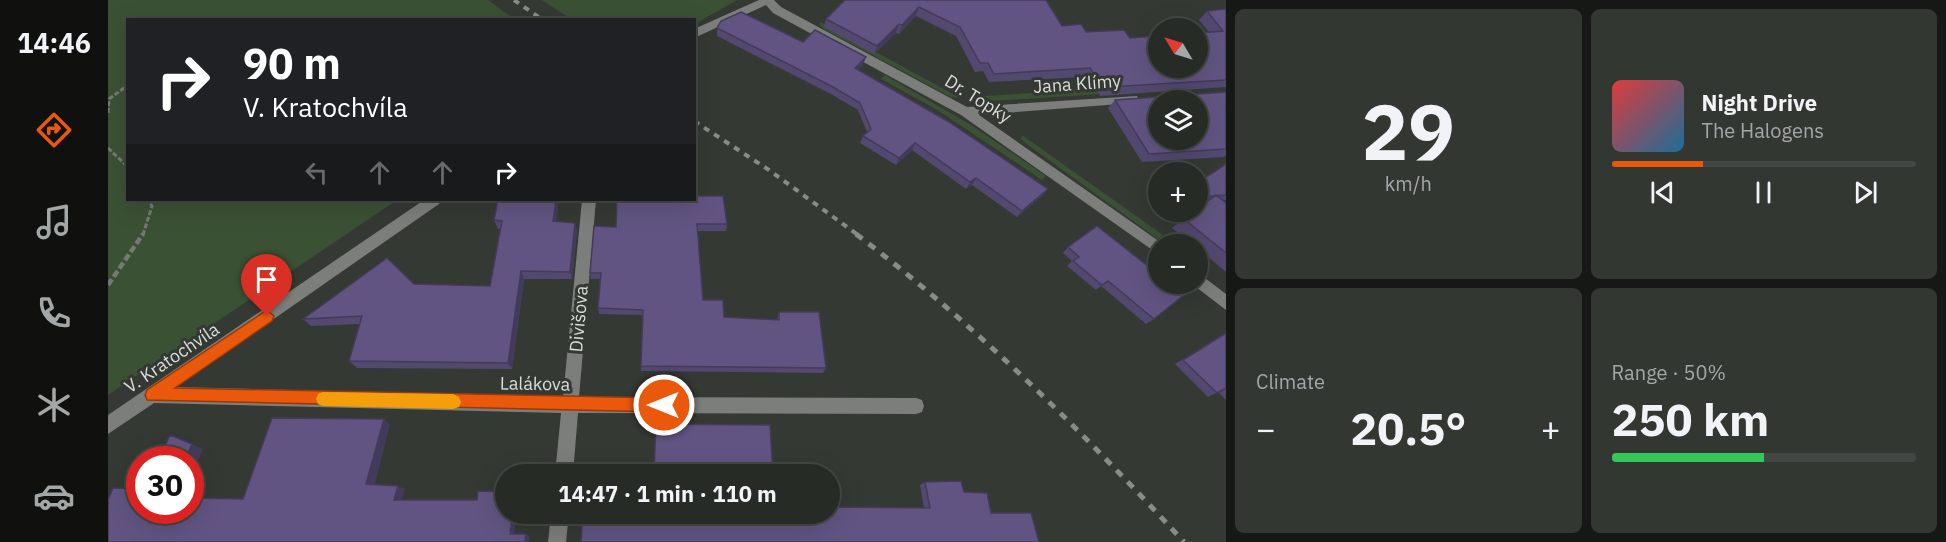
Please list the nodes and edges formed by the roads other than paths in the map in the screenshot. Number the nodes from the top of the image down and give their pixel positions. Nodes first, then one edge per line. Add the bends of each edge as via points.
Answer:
1 (768, 0) edge
2 (696, 33) edge
3 (1146, 98) edge
4 (965, 112) junction
5 (433, 201) edge
6 (589, 201) edge
7 (1148, 241) edge
8 (1208, 288) edge
9 (1226, 303) edge
10 (153, 395) junction
11 (572, 405) junction
12 (916, 406) dead end
13 (108, 424) edge
14 (565, 464) edge
15 (559, 524) edge
16 (557, 542) edge

1 - 2 street
1 - 4 street, Dr. Topky via 777,10
3 - 4 street, Jana Klímy
4 - 7 street, Dr. Topky
5 - 10 street, V. Kratochvíla
6 - 11 street, Divišova
8 - 9 street
10 - 11 street, Lalákova
10 - 13 street, V. Kratochvíla
11 - 12 street, Lalákova
11 - 14 street, Divišova
15 - 16 street

